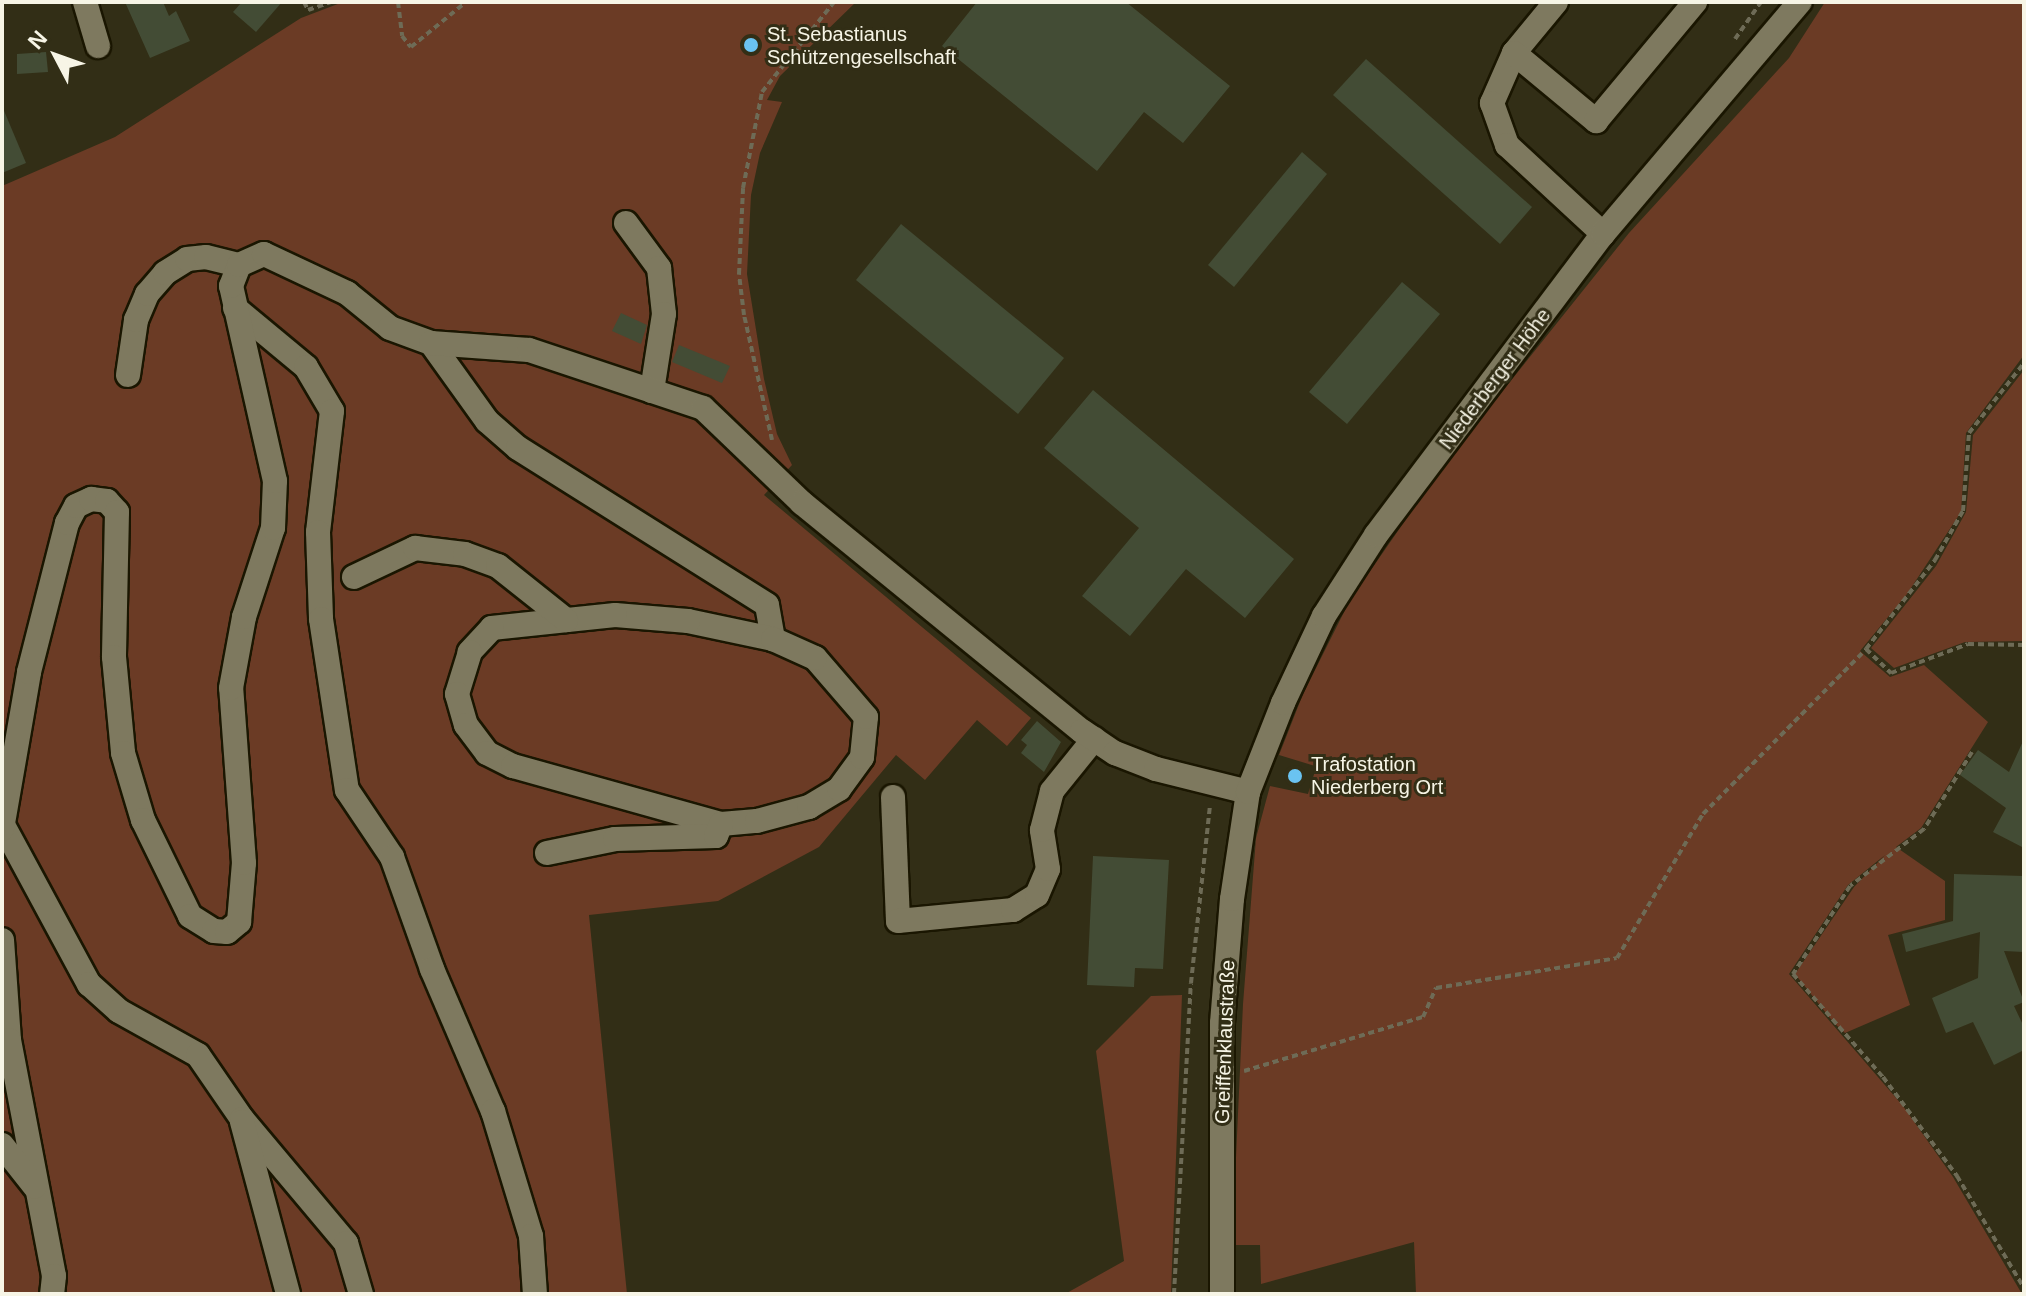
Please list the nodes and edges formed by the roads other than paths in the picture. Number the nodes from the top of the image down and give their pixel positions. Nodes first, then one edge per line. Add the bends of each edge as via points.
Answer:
1 (85, 2) edge
2 (1556, 2) edge
3 (1695, 2) edge
4 (1800, 2) edge
5 (98, 46) dead end
6 (1514, 53) junction
7 (626, 223) dead end
8 (1603, 234) junction
9 (239, 265) junction
10 (235, 308) junction
11 (431, 343) junction
12 (128, 375) dead end
13 (652, 391) junction
14 (354, 577) dead end
15 (566, 620) junction
16 (773, 639) junction
17 (1094, 739) junction
18 (1248, 792) junction
19 (893, 797) dead end
20 (721, 824) junction
21 (3, 828) edge
22 (547, 853) dead end
23 (2, 940) edge
24 (242, 1119) junction
25 (2, 1145) edge
26 (38, 1190) junction
27 (52, 1294) edge
28 (288, 1294) edge
29 (361, 1294) edge
30 (535, 1294) edge
31 (1222, 1294) edge

1 - 5 street
2 - 6 street
3 - 6 street via 1596,121
4 - 8 street, Niederberger Höhe
6 - 8 street via 1492,103 1507,145
7 - 13 street via 659,268 664,314
8 - 18 street, Niederberger Höhe via 1376,535 1324,616
9 - 10 street via 231,286
9 - 11 street via 264,254 347,293 390,328
9 - 12 street via 206,257 187,259 165,273 147,294 136,320
10 - 21 street via 275,481 273,528 244,617 231,688 244,911 227,932 214,931 190,916 143,820 123,753 114,657 117,512 107,501 91,499 76,506 67,523 29,672
10 - 30 street via 306,367 332,411 318,532 320,605 347,790 392,857 432,969 493,1111 531,1236
11 - 13 street via 529,350
11 - 16 street via 487,421 518,448 767,605
13 - 17 street via 703,408 802,503
14 - 15 street via 415,548 465,554 498,566
15 - 16 street via 615,615 688,621
15 - 20 street via 492,628 470,652 457,694 466,725 487,753 513,766
16 - 20 street via 815,658 851,695 866,717 862,757 839,789 809,807
17 - 18 street via 1115,753 1212,786
17 - 19 street via 1052,791 1042,830 1048,869 1037,895 1013,910 898,921
18 - 31 street, Greiffenklaustraße via 1232,899 1223,1077
20 - 22 street via 716,836 615,839
21 - 24 street via 89,984 119,1011 198,1055
23 - 26 street via 9,1040
24 - 28 street
24 - 29 street via 346,1243
25 - 26 street
26 - 27 street via 54,1276

